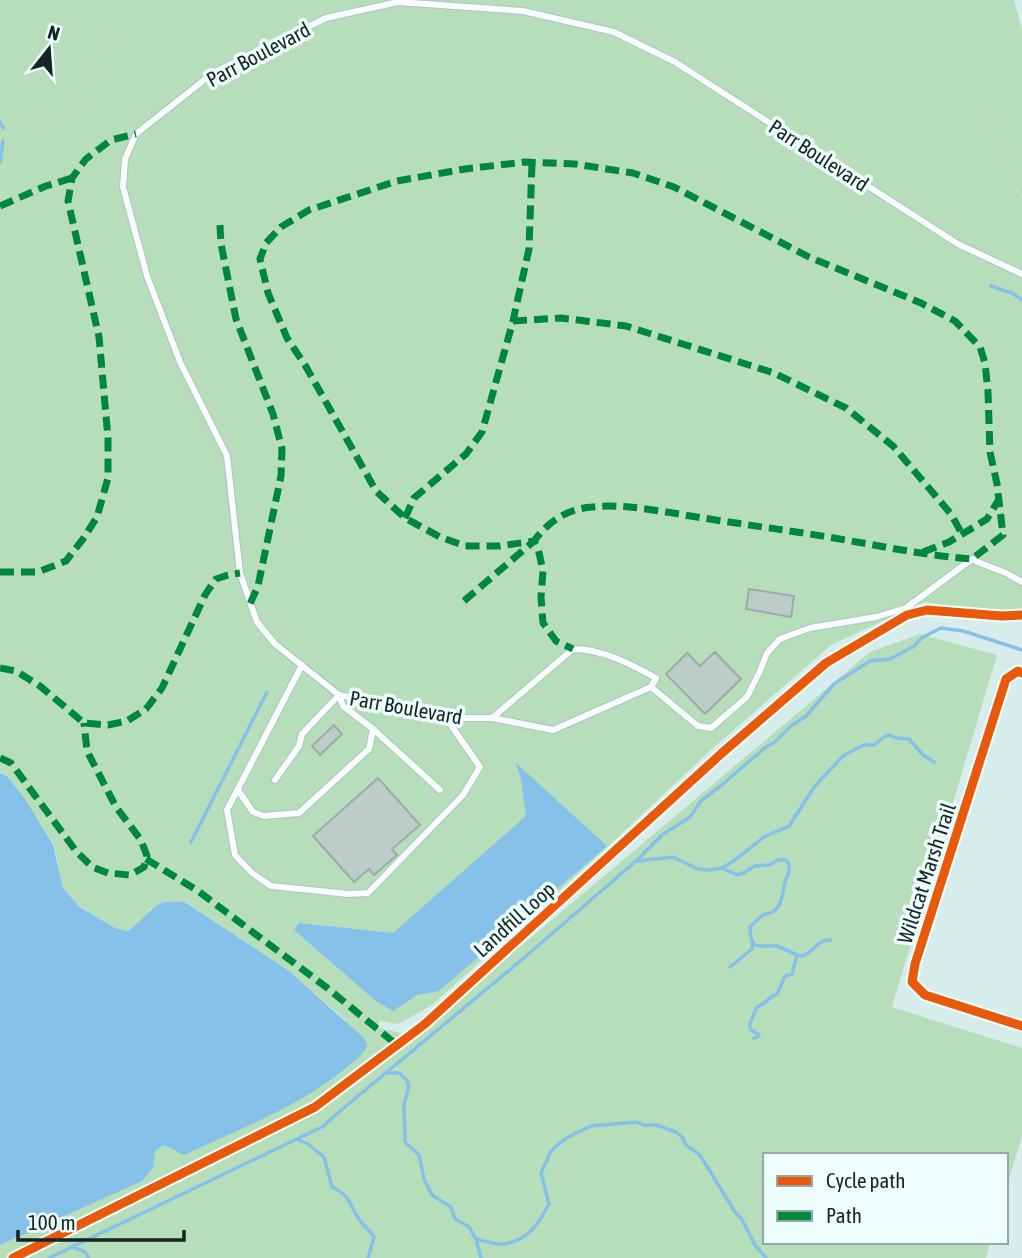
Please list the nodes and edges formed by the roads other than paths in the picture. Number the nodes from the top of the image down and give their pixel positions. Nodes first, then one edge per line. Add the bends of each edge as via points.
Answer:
1 (1022, 274) edge
2 (1022, 582) edge
3 (302, 665) junction
4 (652, 687) junction
5 (340, 695) junction
6 (446, 718) junction
7 (492, 718) junction
8 (373, 729) junction
9 (275, 779) dead end
10 (238, 790) junction
11 (440, 790) dead end

1 - 3 lane, Parr Boulevard via 958,244 675,62 614,32 523,10 398,2 326,18 213,73 136,134 125,159 123,187 147,276 180,362 227,456 240,573 247,596 257,622
2 - 4 lane via 972,559 906,608 810,628 780,639 767,653 747,697 711,728 698,726
3 - 5 lane, Parr Boulevard
3 - 10 lane
4 - 7 lane, Parr Boulevard via 553,730
4 - 7 lane via 656,678 628,662 573,649
5 - 6 lane, Parr Boulevard
5 - 8 lane via 342,706
5 - 9 lane via 302,734 299,746
6 - 7 lane, Parr Boulevard
6 - 10 lane via 480,767 463,795 368,892 271,886 251,873 235,855 227,810
8 - 10 lane via 369,749 299,813 264,816 253,812
8 - 11 lane

